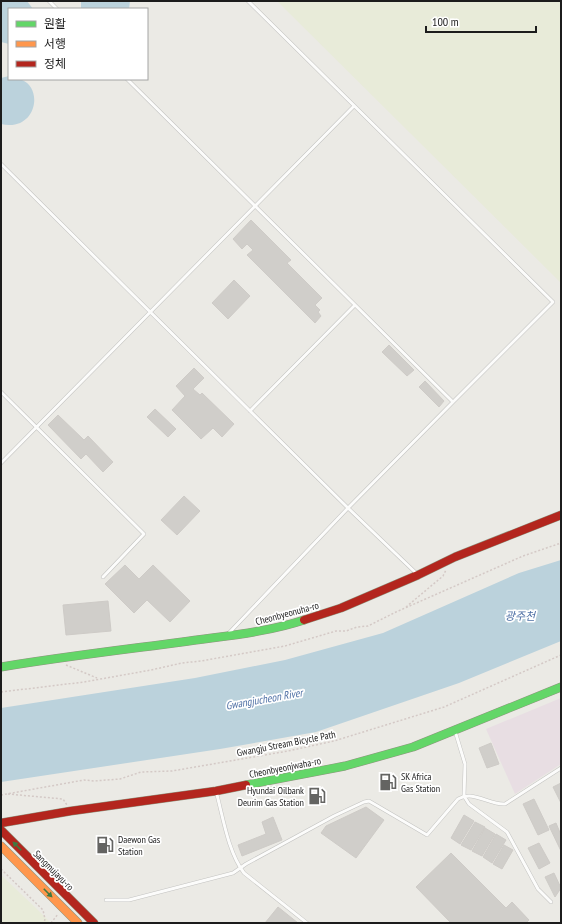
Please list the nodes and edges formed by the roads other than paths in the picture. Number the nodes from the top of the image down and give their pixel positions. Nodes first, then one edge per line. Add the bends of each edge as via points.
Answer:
1 (248, 1) edge
2 (128, 80) edge
3 (354, 106) junction
4 (1, 164) edge
5 (255, 206) junction
6 (355, 305) junction
7 (150, 312) junction
8 (1, 392) edge
9 (453, 402) junction
10 (250, 411) junction
11 (36, 427) junction
12 (1, 463) edge
13 (348, 508) junction
14 (561, 515) edge
15 (418, 575) junction
16 (103, 576) dead end
17 (226, 636) junction
18 (1, 667) edge
19 (561, 687) edge
20 (455, 730) junction
21 (561, 768) edge
22 (216, 791) junction
23 (464, 796) junction
24 (1, 823) edge
25 (1, 830) edge
26 (1, 846) edge
27 (240, 868) junction
28 (106, 900) dead end
29 (551, 902) dead end
30 (78, 923) edge
31 (94, 923) edge
32 (307, 923) edge

1 - 3 lane
2 - 5 lane
3 - 5 lane
3 - 9 lane via 553,302
4 - 7 lane
5 - 6 lane
5 - 7 lane
6 - 9 lane
6 - 10 lane
7 - 10 lane
7 - 11 lane
8 - 11 lane
9 - 13 lane
10 - 13 lane
11 - 12 lane
11 - 16 lane via 144,534
13 - 15 lane
13 - 17 lane
14 - 15 street, Cheonbyeonuha-ro via 455,557
15 - 17 street, Cheonbyeonuha-ro via 342,608 289,624
17 - 18 street, Cheonbyeonuha-ro
19 - 20 street, Cheonbyeonjwaha-ro
20 - 22 street, Cheonbyeonjwaha-ro via 413,747 345,766
20 - 23 lane via 465,764
21 - 23 lane via 504,804
22 - 24 street, Cheonbyeonjwaha-ro
22 - 27 lane via 234,856
23 - 27 lane via 458,799 428,835 369,801 334,816
23 - 29 lane via 470,804 507,832 538,888
31 -> 25 street, Sangmujayu-ro
26 -> 30 street, Sangmujayu-ro
27 - 28 lane via 233,873 129,900
27 - 32 lane

